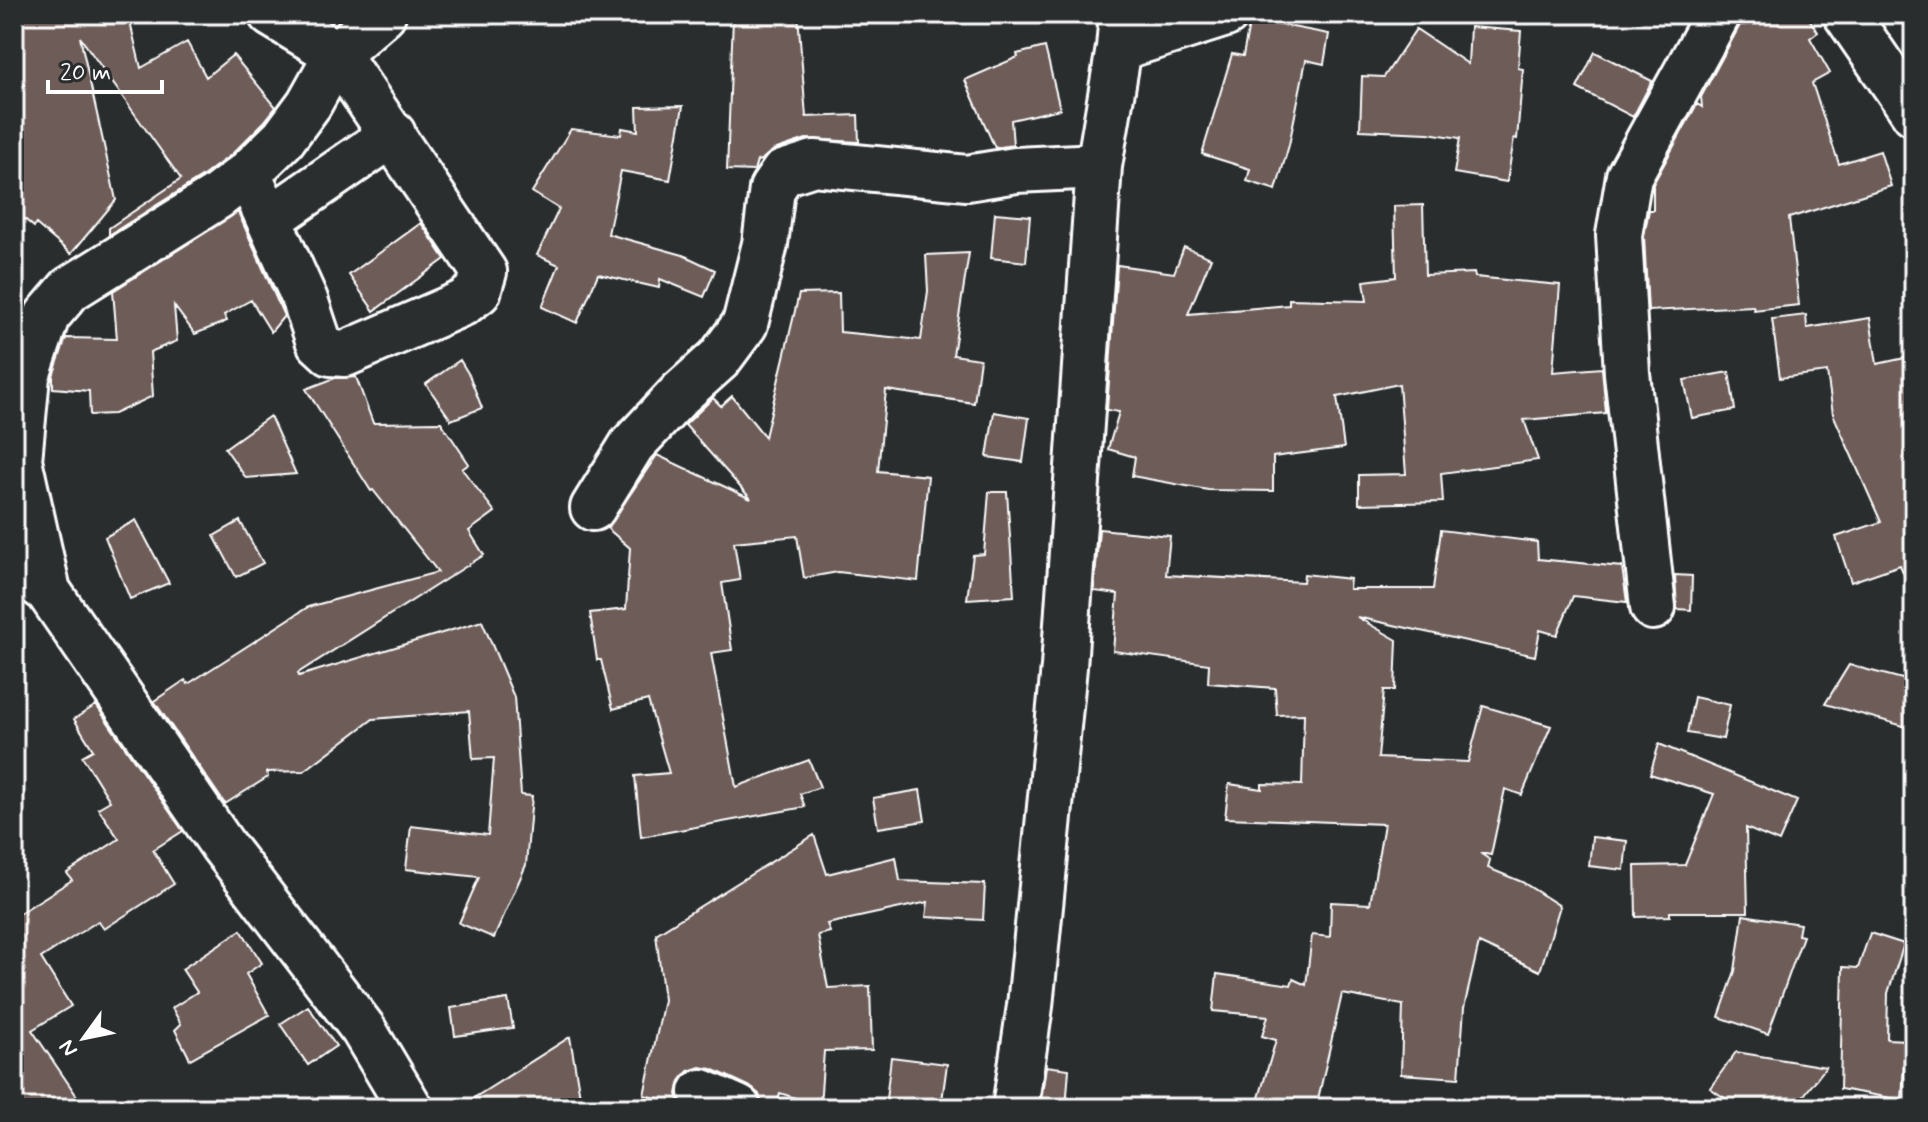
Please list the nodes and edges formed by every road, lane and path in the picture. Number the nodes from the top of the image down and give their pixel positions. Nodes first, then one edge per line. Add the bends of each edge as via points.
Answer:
1 (271, 14) edge
2 (383, 14) edge
3 (1226, 14) edge
4 (1718, 14) edge
5 (1846, 14) edge
6 (1120, 31) edge
7 (337, 54) junction
8 (1914, 113) edge
9 (393, 134) junction
10 (1099, 166) junction
11 (248, 173) junction
12 (270, 219) junction
13 (593, 508) dead end
14 (31, 579) edge
15 (1653, 607) dead end
16 (410, 1108) edge
17 (1015, 1108) edge

1 - 7 street
2 - 7 street
3 - 6 street
4 - 15 street via 1629,176 1619,235 1627,373
5 - 8 street
6 - 10 street
7 - 9 street
7 - 11 street via 283,139
9 - 12 street
9 - 12 street via 484,272 478,292 463,303 345,354 331,353 319,342
10 - 13 street via 967,178 814,163 783,173 772,189 745,324 719,359 632,445
10 - 17 street via 1064,667
11 - 12 street
11 - 14 street via 70,289 47,316 27,376 19,460
14 - 16 street via 223,846 363,1029

